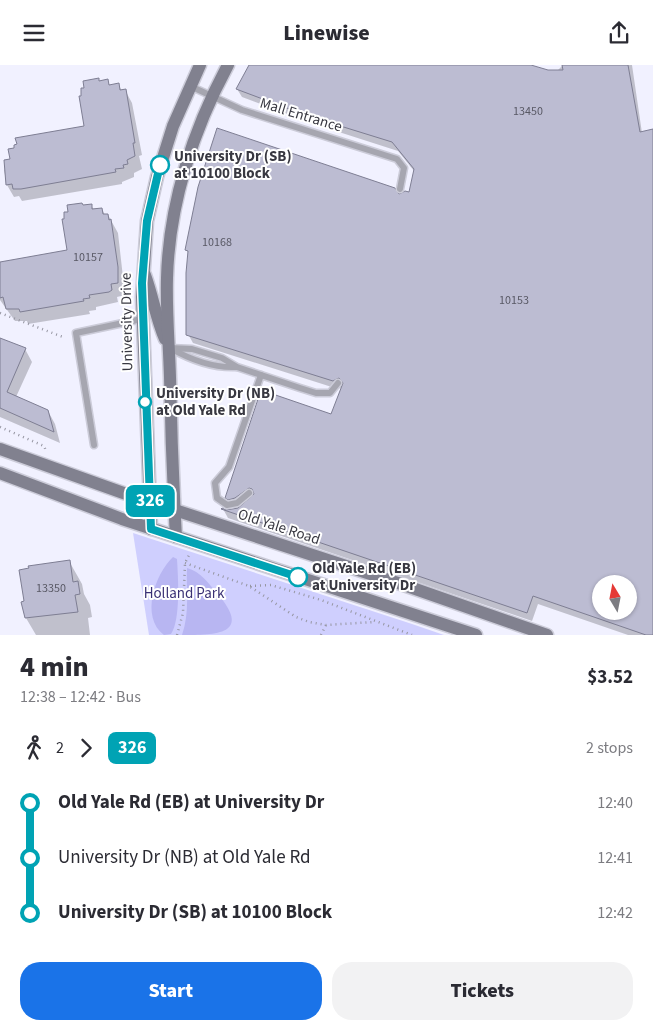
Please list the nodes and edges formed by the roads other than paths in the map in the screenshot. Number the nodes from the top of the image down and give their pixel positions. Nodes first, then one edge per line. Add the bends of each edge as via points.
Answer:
1 (200, 65) edge
2 (228, 65) edge
3 (189, 86) junction
4 (212, 96) junction
5 (400, 189) dead end
6 (142, 268) junction
7 (142, 319) junction
8 (169, 348) junction
9 (237, 367) junction
10 (260, 375) junction
11 (338, 383) dead end
12 (94, 445) dead end
13 (0, 449) edge
14 (0, 473) edge
15 (249, 493) dead end
16 (150, 502) junction
17 (174, 510) junction
18 (151, 529) junction
19 (176, 537) junction
20 (476, 635) edge
21 (547, 635) edge

1 - 3 main road, University Drive
2 - 4 main road
3 - 4 lane, Mall Entrance
3 - 6 main road, University Drive via 157,177 147,221
4 - 5 lane, Mall Entrance via 242,110 397,159 404,167
4 - 8 main road via 188,158 172,227 167,277
6 - 7 main road, University Drive
6 - 8 main road
7 - 12 lane via 76,333
7 - 16 main road, University Drive
8 - 9 lane via 192,349 222,358
8 - 9 lane via 219,368
8 - 17 main road
9 - 10 lane
10 - 11 lane via 316,393 330,393
10 - 15 lane via 230,467 215,483 217,498 227,505 237,503
13 - 16 main road, Old Yale Road
14 - 18 main road
16 - 17 main road, Old Yale Road
16 - 18 main road, University Drive
17 - 19 main road
17 - 21 main road, Old Yale Road
18 - 19 main road
19 - 20 main road

